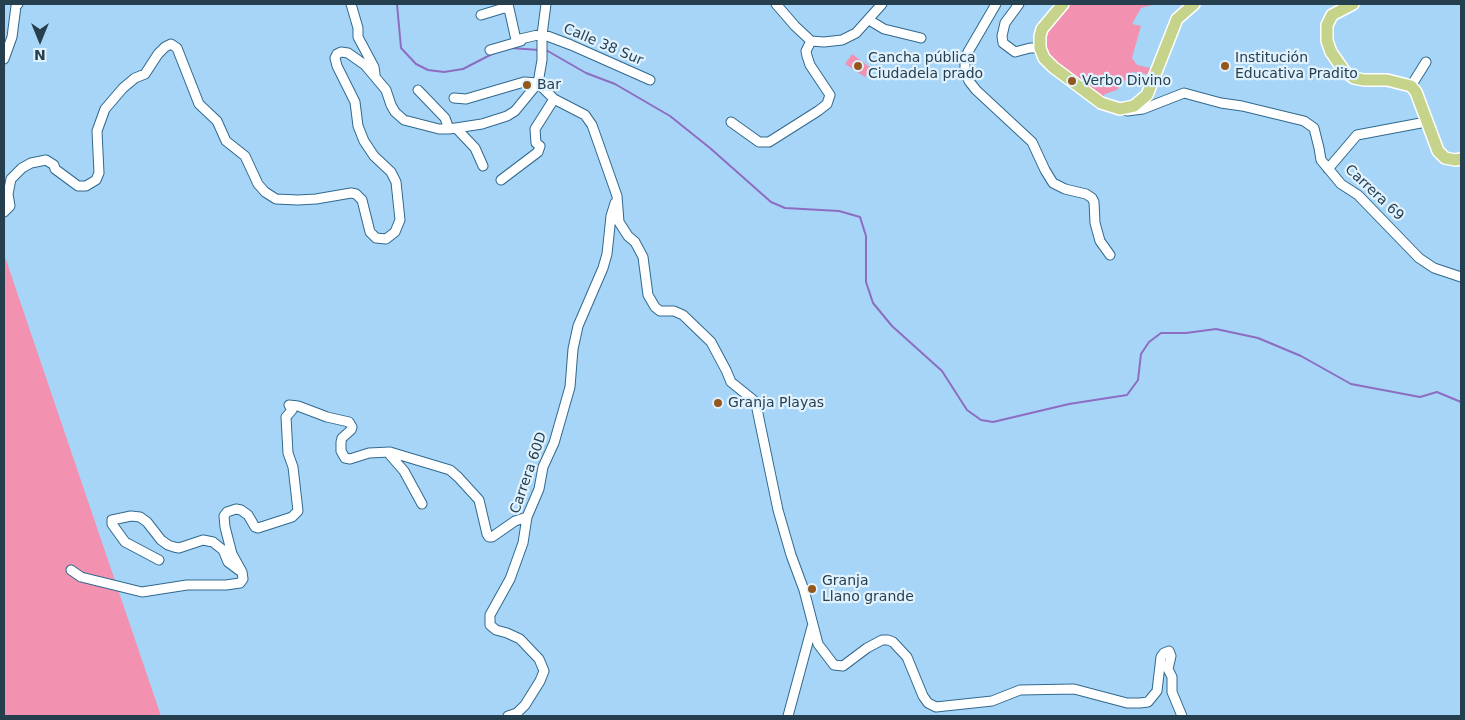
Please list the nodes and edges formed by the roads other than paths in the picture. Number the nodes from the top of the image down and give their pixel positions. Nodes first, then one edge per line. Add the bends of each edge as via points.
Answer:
1 (18, 4) edge
2 (351, 4) edge
3 (546, 4) edge
4 (776, 4) edge
5 (882, 4) edge
6 (996, 4) edge
7 (1019, 4) edge
8 (1063, 4) edge
9 (1194, 4) edge
10 (1352, 4) edge
11 (509, 6) edge
12 (481, 15) dead end
13 (869, 20) junction
14 (542, 37) junction
15 (921, 38) dead end
16 (811, 40) junction
17 (1040, 48) junction
18 (490, 50) dead end
19 (4, 59) edge
20 (1426, 62) dead end
21 (376, 77) junction
22 (650, 80) dead end
23 (538, 83) junction
24 (1410, 86) junction
25 (418, 90) dead end
26 (454, 98) dead end
27 (554, 99) junction
28 (1120, 109) junction
29 (731, 122) dead end
30 (1426, 122) junction
31 (452, 128) junction
32 (1461, 159) edge
33 (483, 166) dead end
34 (1328, 169) junction
35 (501, 180) dead end
36 (617, 196) junction
37 (4, 212) edge
38 (1110, 255) dead end
39 (1461, 277) edge
40 (390, 452) junction
41 (422, 504) dead end
42 (527, 517) junction
43 (159, 560) dead end
44 (71, 570) dead end
45 (242, 572) junction
46 (812, 626) junction
47 (508, 716) edge
48 (788, 716) edge
49 (1182, 716) edge

1 - 19 street
2 - 21 street via 358,36
3 - 14 street
4 - 16 street
5 - 13 street
6 - 38 street via 965,60 969,81 1032,142 1053,183 1092,198 1100,241
7 - 17 street via 1005,23 1002,40 1015,52
8 - 17 main road via 1042,30
9 - 28 main road via 1180,15 1173,27 1147,95 1134,106
10 - 24 main road via 1329,20 1326,32 1331,52 1345,72 1354,78 1387,80
11 - 12 street
11 - 14 street, Calle 38 Sur via 516,39
13 - 15 street via 884,29
13 - 16 street via 856,33 842,40
14 - 18 street
14 - 22 street, Calle 38 Sur via 571,45
14 - 23 street
16 - 29 street via 807,56 830,95 827,104 769,142 759,142
17 - 28 main road via 1053,67 1101,103
20 - 24 street
21 - 31 street via 386,90 395,112 404,120 426,127
21 - 37 street via 350,54 341,52 336,56 339,72 355,102 364,142 396,182 400,220 395,232 386,239 376,238 370,232 362,200 356,194 298,200 276,199 265,192 245,156 226,141 217,120 199,104 177,48 171,44 165,46 145,74 123,88 105,109 97,131 99,173 96,180 86,186 78,186 46,160 31,163 11,179 10,206
23 - 26 street via 524,82 466,99
23 - 27 street
23 - 31 street via 507,116
24 - 30 main road via 1416,92
25 - 31 street
27 - 35 street via 535,128 536,143 540,146 538,152
27 - 36 street via 585,115 592,125
28 - 34 street, Carrera 69 via 1143,109 1184,93 1304,121 1314,128 1321,160
30 - 32 main road via 1438,151 1445,158
30 - 34 street via 1357,135
31 - 33 street via 475,148
34 - 39 street, Carrera 69 via 1419,258 1434,268
36 - 42 street, Carrera 60D via 605,261 578,326 570,387 554,443 543,467 539,489
36 - 46 street via 619,222 643,257 648,295 655,307 683,315 711,342 731,382 757,403 778,510
40 - 41 street
40 - 42 street via 441,466 455,474 479,500 489,537
40 - 45 street via 345,458 341,440 352,430 349,422 289,405 292,410 286,417 288,453 294,468 298,511 292,517 258,528 242,510 227,512 224,527 232,554
42 - 47 street, Carrera 60D via 510,579 489,621 492,628 520,639 539,659 544,671 525,704
43 - 45 street via 125,542 112,520 140,517 161,540 174,548 203,540 213,542 223,550 228,562
44 - 45 street via 81,577 142,592 187,585 238,584 243,579
46 - 48 street
46 - 49 street via 818,644 834,664 843,666 882,640 892,642 907,658 923,696 936,707 992,700 1020,690 1074,689 1127,702 1148,702 1157,691 1161,657 1169,651 1172,692

